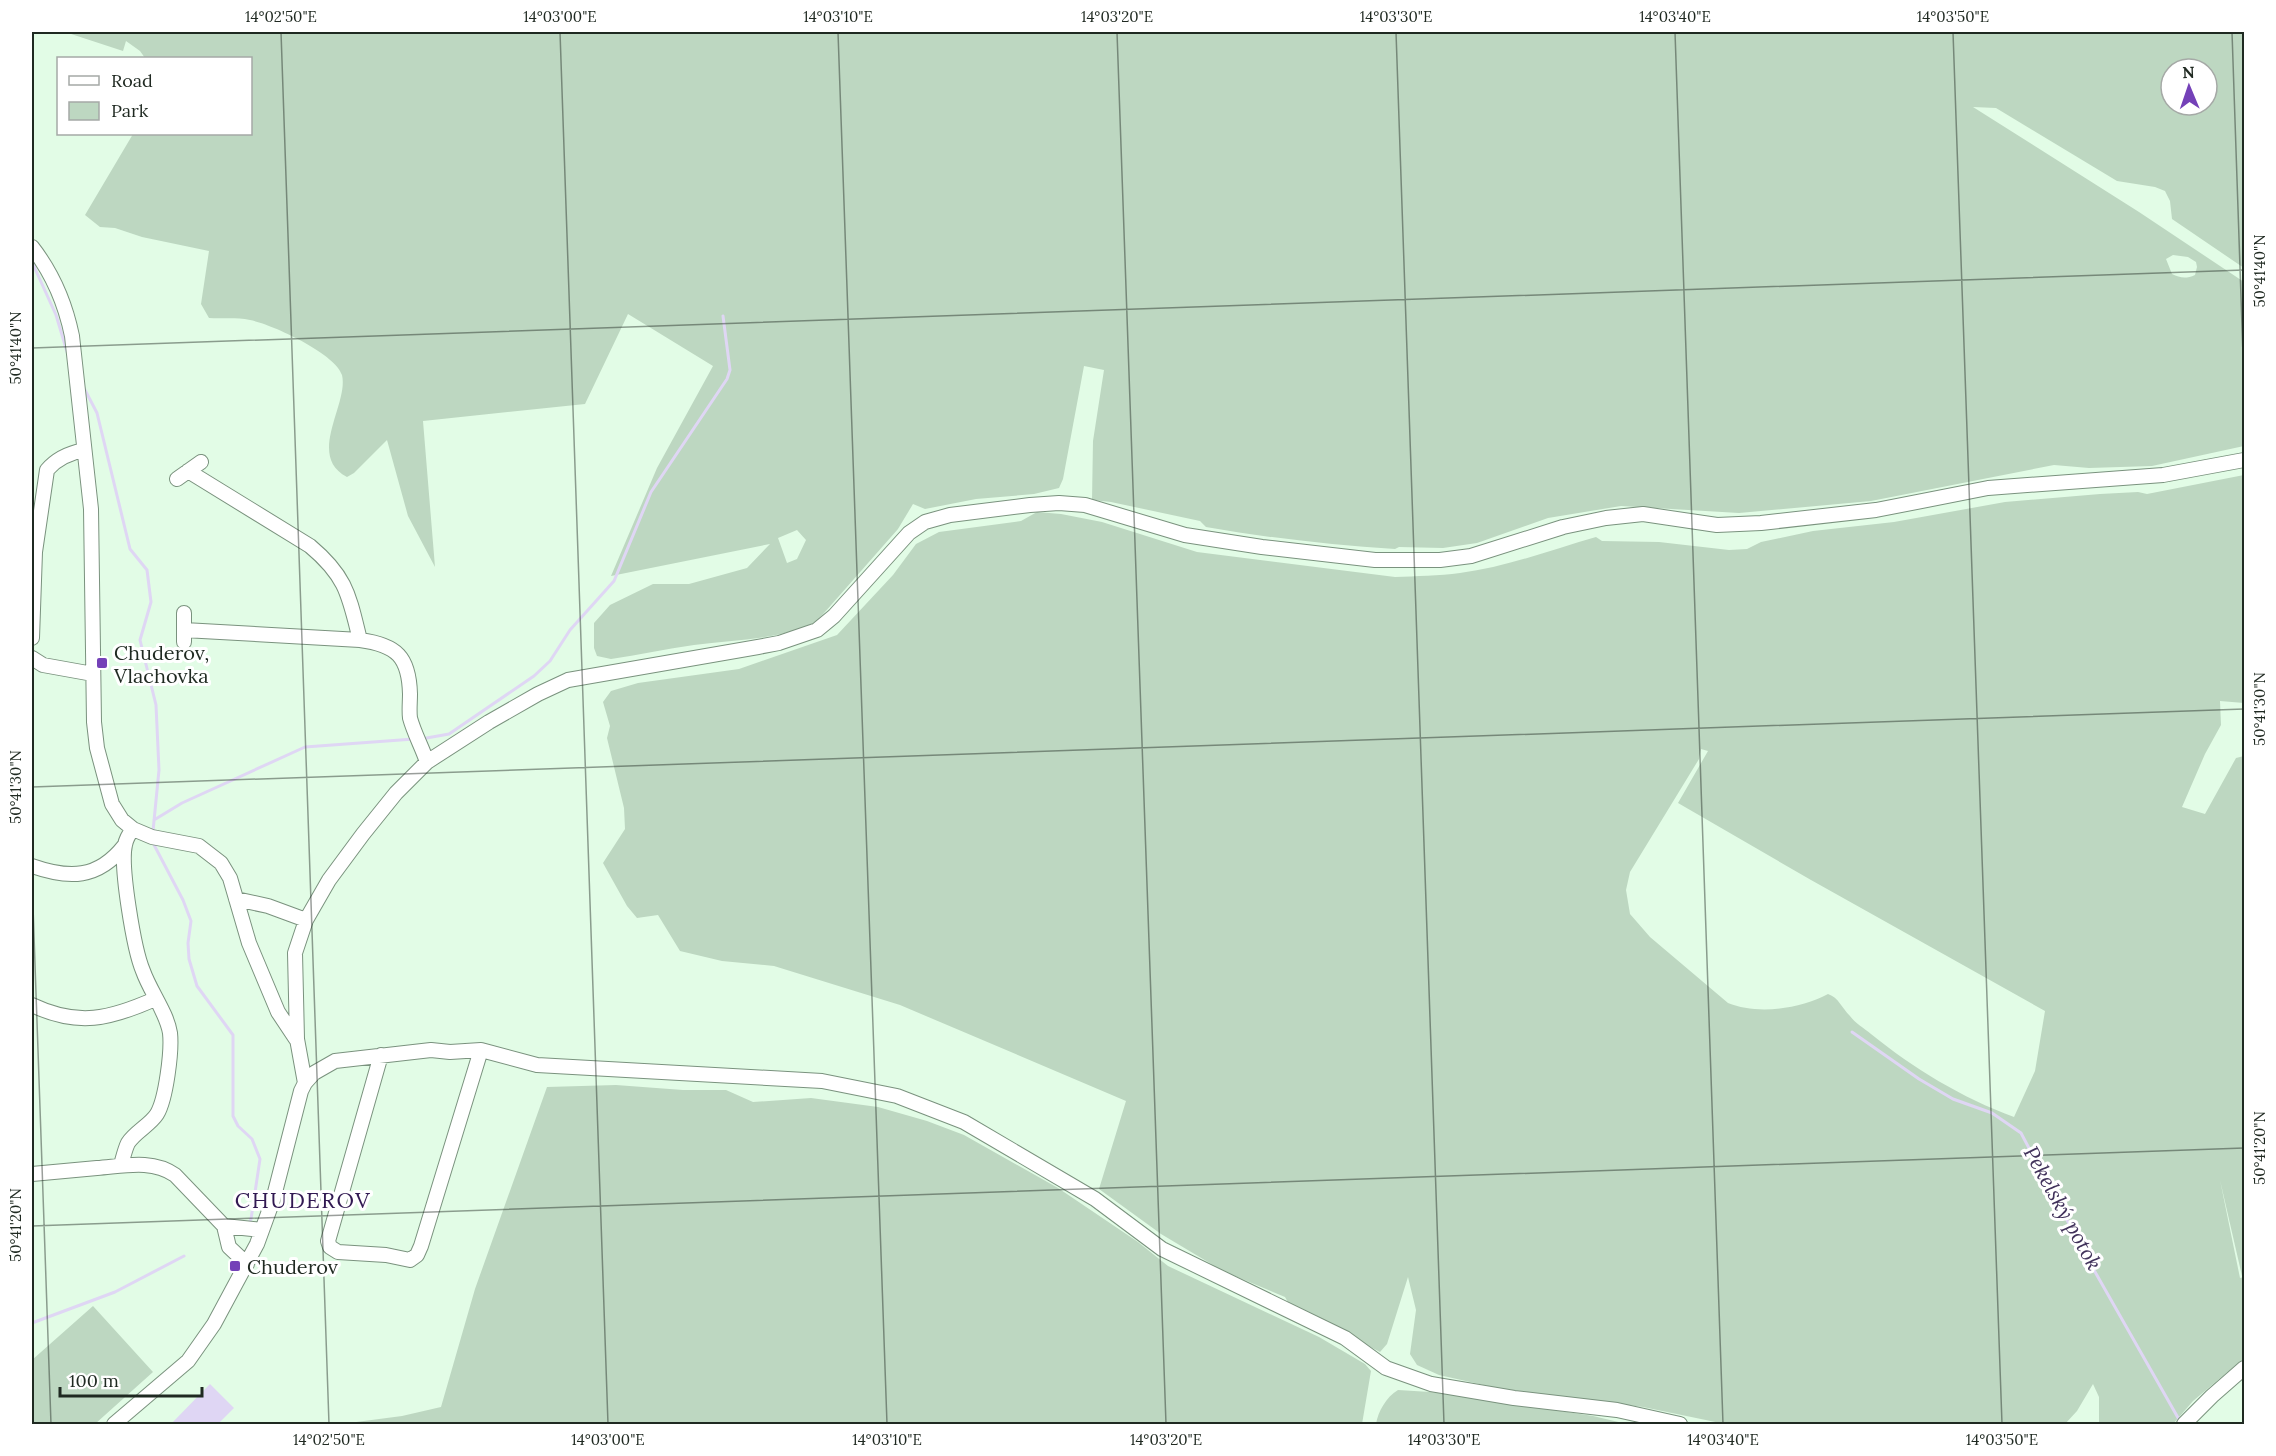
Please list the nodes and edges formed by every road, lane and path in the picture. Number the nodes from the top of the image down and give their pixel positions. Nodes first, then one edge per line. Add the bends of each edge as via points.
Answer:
1 (32, 247) edge
2 (84, 450) junction
3 (2244, 460) edge
4 (201, 462) dead end
5 (46, 480) junction
6 (32, 487) edge
7 (184, 613) dead end
8 (32, 638) edge
9 (360, 640) junction
10 (32, 658) edge
11 (93, 674) junction
12 (427, 762) junction
13 (133, 829) junction
14 (124, 846) junction
15 (32, 866) edge
16 (236, 899) junction
17 (306, 920) junction
18 (155, 999) junction
19 (32, 1005) edge
20 (297, 1041) junction
21 (481, 1050) junction
22 (381, 1055) junction
23 (305, 1083) junction
24 (121, 1165) junction
25 (32, 1174) edge
26 (257, 1230) junction
27 (226, 1236) junction
28 (247, 1264) junction
29 (2244, 1368) edge
30 (2187, 1421) edge
31 (114, 1425) edge
32 (1680, 1425) edge

1 - 2 street via 67,309
2 - 5 street via 53,463
2 - 11 street via 91,509
3 - 12 street via 2163,475 1988,488 1876,510 1761,523 1717,525 1643,514 1606,518 1470,556 1440,560 1376,560 1262,547 1185,535 1085,505 1059,503 950,515 925,522 909,533 817,630 779,643 568,680 489,722
4 - 9 street via 183,475 310,546 326,559 347,591
5 - 6 street
5 - 8 street via 35,552
7 - 9 street via 184,636
9 - 12 street via 389,647 405,663 410,718
10 - 11 street via 43,665
11 - 13 street via 97,748 112,804
12 - 17 street via 363,834
13 - 14 street
13 - 16 street via 199,846 210,853 230,878
14 - 15 street via 102,868 81,873 55,874
14 - 18 street via 136,947
16 - 17 street
16 - 20 street via 278,1012
17 - 20 street via 295,953
18 - 19 street via 90,1020 50,1014
18 - 24 street via 170,1033 167,1080 157,1113 128,1143
20 - 23 street
21 - 22 street
21 - 22 street via 421,1246 417,1256 410,1260 338,1252 328,1241
21 - 32 street via 537,1065 822,1081 897,1096 964,1122 1095,1199 1162,1249 1345,1338 1386,1368 1431,1384 1617,1410
22 - 23 street via 335,1061
23 - 26 street via 273,1200
24 - 25 street
24 - 27 street via 146,1165 175,1175
26 - 27 street via 238,1228
26 - 28 street
27 - 28 street
28 - 31 street via 206,1339 188,1361
29 - 30 street

